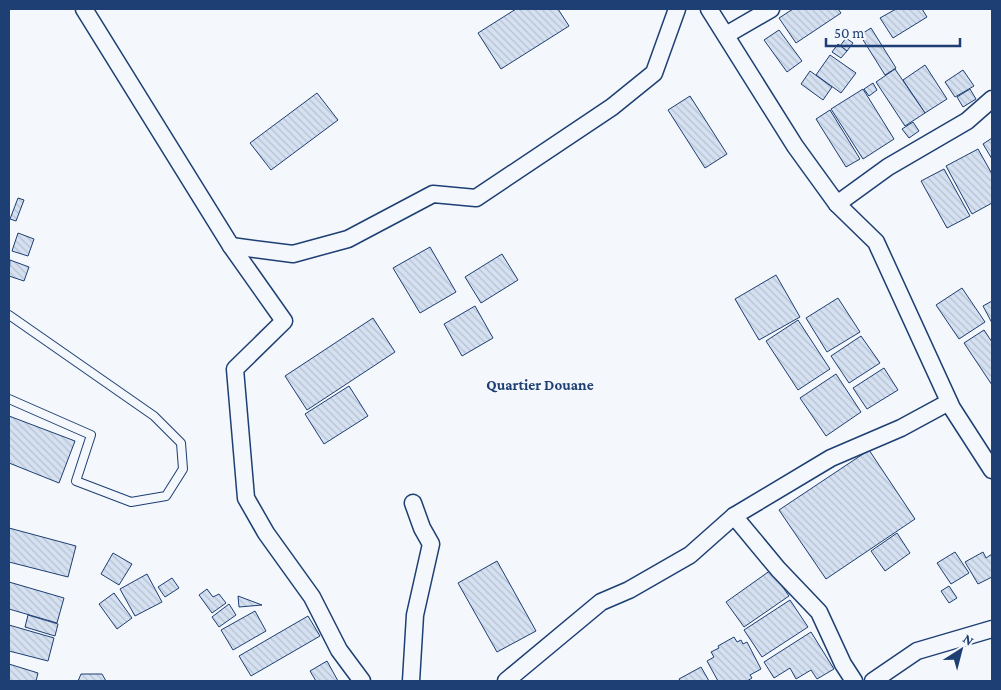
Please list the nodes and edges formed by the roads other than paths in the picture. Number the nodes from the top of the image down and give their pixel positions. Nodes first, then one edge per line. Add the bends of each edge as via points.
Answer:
1 (84, 9) edge
2 (677, 9) edge
3 (709, 9) edge
4 (771, 9) edge
5 (726, 35) junction
6 (992, 98) edge
7 (837, 204) junction
8 (232, 246) junction
9 (9, 314) edge
10 (9, 400) edge
11 (949, 402) junction
12 (992, 470) edge
13 (413, 503) dead end
14 (734, 516) junction
15 (992, 629) edge
16 (362, 681) edge
17 (411, 681) edge
18 (506, 681) edge
19 (854, 681) edge
20 (873, 681) edge

1 - 8 street
2 - 8 street via 654,73 612,107 476,198 434,194 348,239 293,254
3 - 5 street
4 - 5 street
5 - 7 street via 795,146
6 - 7 street via 967,121 888,168
7 - 11 street via 876,242
8 - 16 street via 284,321 234,369 246,498 266,533 312,597 339,650
9 - 10 lane via 154,416 181,442 183,469 166,496 131,502 76,481 91,435
11 - 12 street
11 - 14 street via 901,428 831,458
13 - 17 street via 431,544 415,615
14 - 18 street via 690,555 601,602
14 - 19 street via 819,612
15 - 20 street via 917,651

